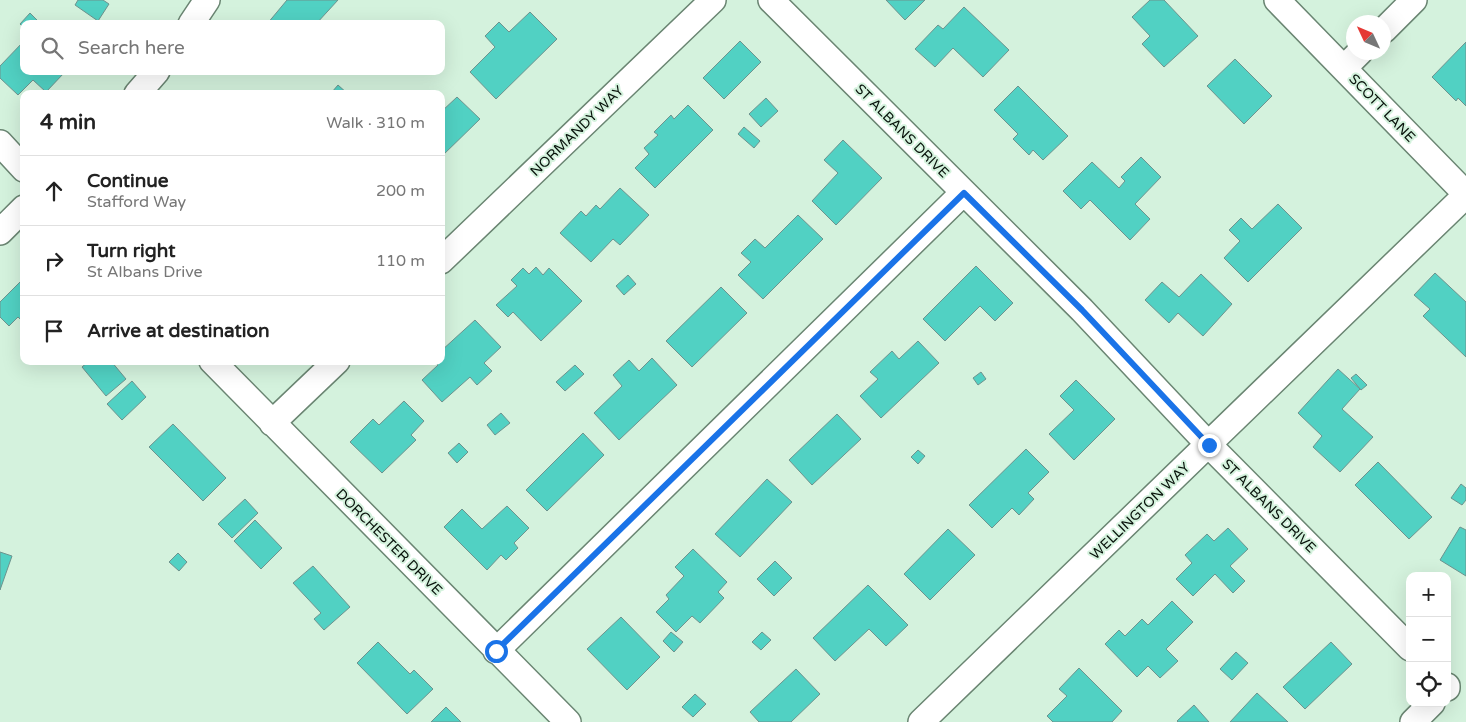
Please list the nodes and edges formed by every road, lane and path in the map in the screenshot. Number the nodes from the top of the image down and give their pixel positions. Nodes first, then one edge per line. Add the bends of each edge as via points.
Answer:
1 (207, 0) edge
2 (713, 0) edge
3 (771, 0) edge
4 (1276, 0) edge
5 (1414, 0) edge
6 (194, 20) edge
7 (1391, 23) edge
8 (1346, 55) edge
9 (1352, 60) edge
10 (154, 75) edge
11 (140, 90) edge
12 (0, 143) edge
13 (20, 164) edge
14 (964, 193) junction
15 (1466, 195) edge
16 (20, 212) edge
17 (0, 232) edge
18 (445, 257) edge
19 (216, 365) edge
20 (333, 365) edge
21 (272, 423) junction
22 (1209, 445) junction
23 (1406, 644) edge
24 (496, 651) junction
25 (1428, 707) edge
26 (568, 722) edge
27 (921, 722) edge
28 (1413, 722) edge

1 - 6 street
2 - 18 street, NORMANDY WAY
3 - 14 street, ST ALBANS DRIVE
4 - 8 street, SCOTT LANE
5 - 7 street
9 - 15 street, SCOTT LANE
10 - 11 street
12 - 13 street
14 - 22 street, ST ALBANS DRIVE via 1082,310
14 - 24 street
15 - 22 street, WELLINGTON WAY
16 - 17 street
19 - 21 street, DORCHESTER DRIVE
20 - 21 street
21 - 24 street, DORCHESTER DRIVE
22 - 23 street, ST ALBANS DRIVE
22 - 27 street, WELLINGTON WAY
24 - 26 street, DORCHESTER DRIVE
25 - 28 street

